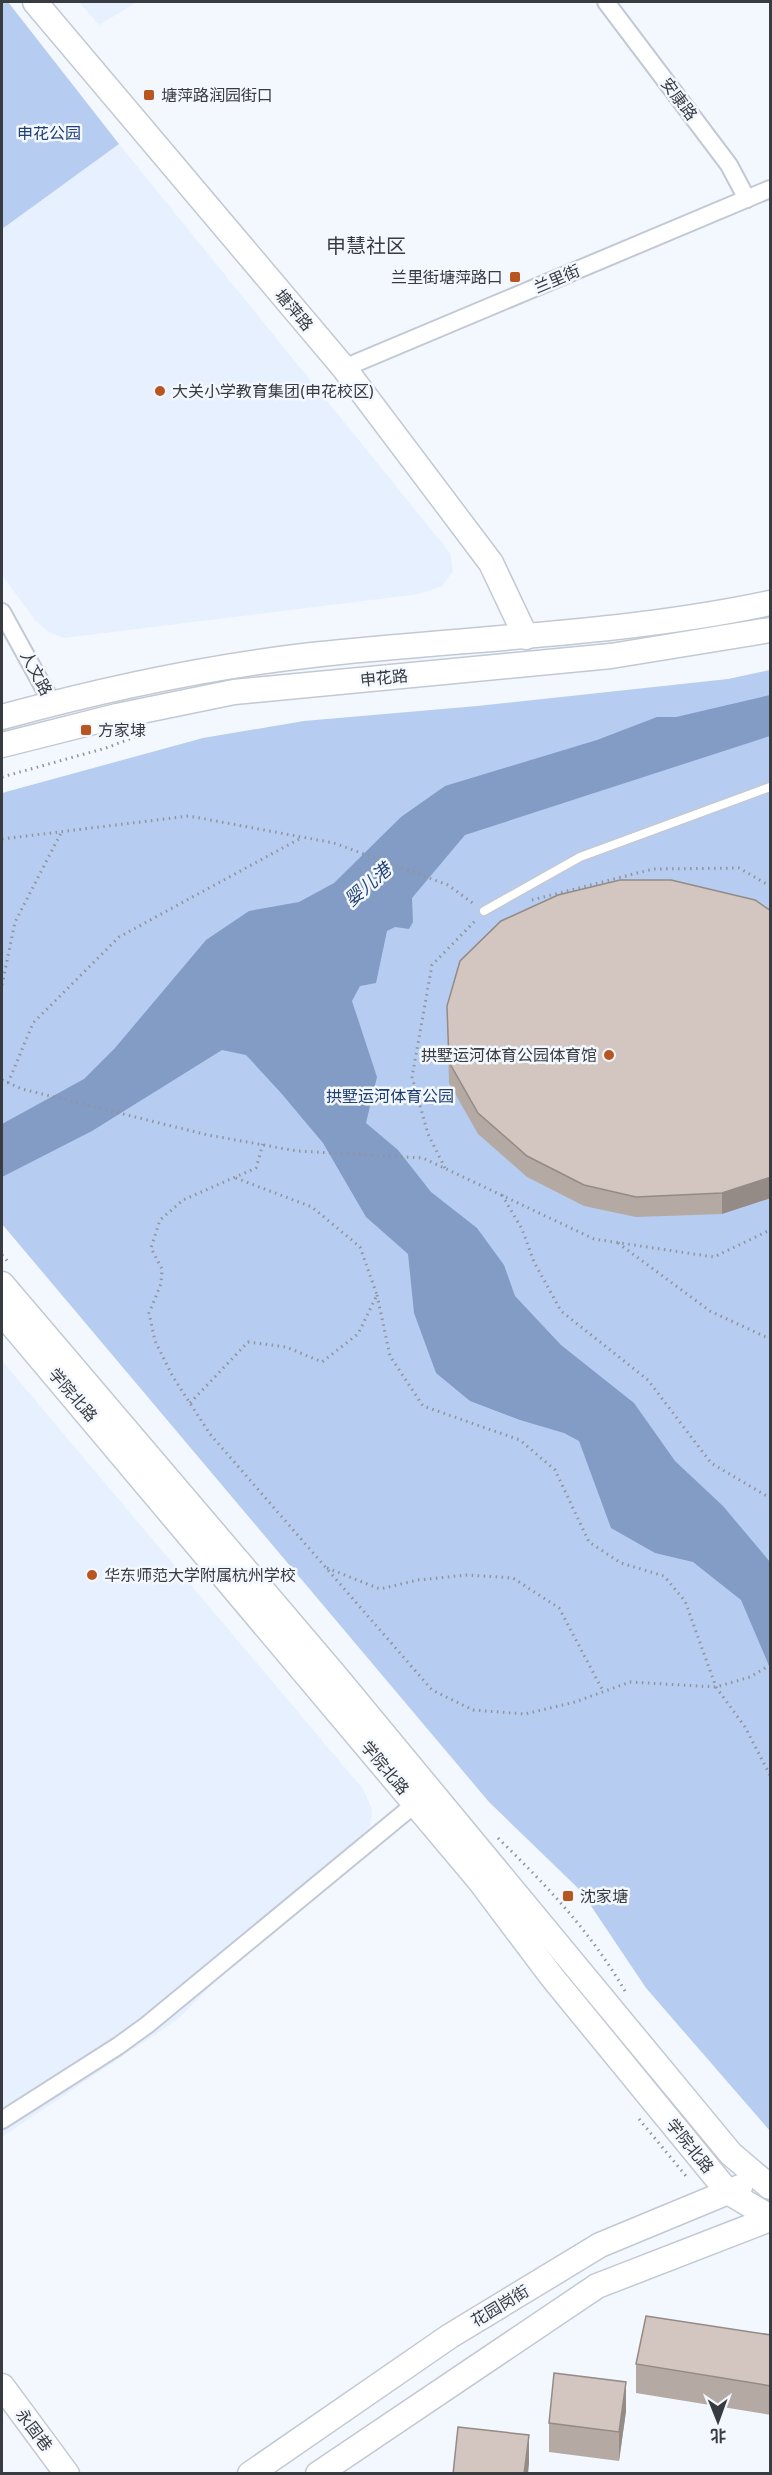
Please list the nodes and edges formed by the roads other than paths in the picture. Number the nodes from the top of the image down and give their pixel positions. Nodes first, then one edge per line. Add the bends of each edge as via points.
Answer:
1 (35, 2) edge
2 (606, 2) edge
3 (771, 189) edge
4 (747, 199) junction
5 (344, 368) junction
6 (771, 603) edge
7 (2, 612) edge
8 (771, 630) edge
9 (526, 637) junction
10 (52, 703) junction
11 (2, 717) edge
12 (2, 745) edge
13 (771, 787) edge
14 (484, 912) road end
15 (2, 1284) edge
16 (2, 1313) edge
17 (415, 1803) junction
18 (2, 2120) edge
19 (768, 2180) edge
20 (728, 2192) junction
21 (771, 2218) edge
22 (2, 2386) edge
23 (67, 2474) edge
24 (250, 2474) edge
25 (318, 2474) edge

1 - 5 main road, 塘萍路
2 - 4 street, 安康路 via 729,165
3 - 4 street, 兰里街
4 - 5 street, 兰里街
5 - 9 main road, 塘萍路 via 491,564
6 - 9 main road, 申花路
7 - 10 street, 人文路
8 - 12 main road, 申花路 via 611,656 234,692
9 - 10 main road, 申花路 via 235,665
10 - 11 main road, 申花路
13 - 14 lane via 580,857
15 - 19 main road, 学院北路 via 334,1674 731,2154
16 - 17 main road, 学院北路
17 - 18 street via 147,2025
17 - 20 main road, 学院北路
19 - 20 main road, 花园岗街
20 - 21 main road, 学院北路
20 - 24 main road, 花园岗街 via 600,2245 450,2336
21 - 25 main road via 597,2286
22 - 23 main road, 永固巷

